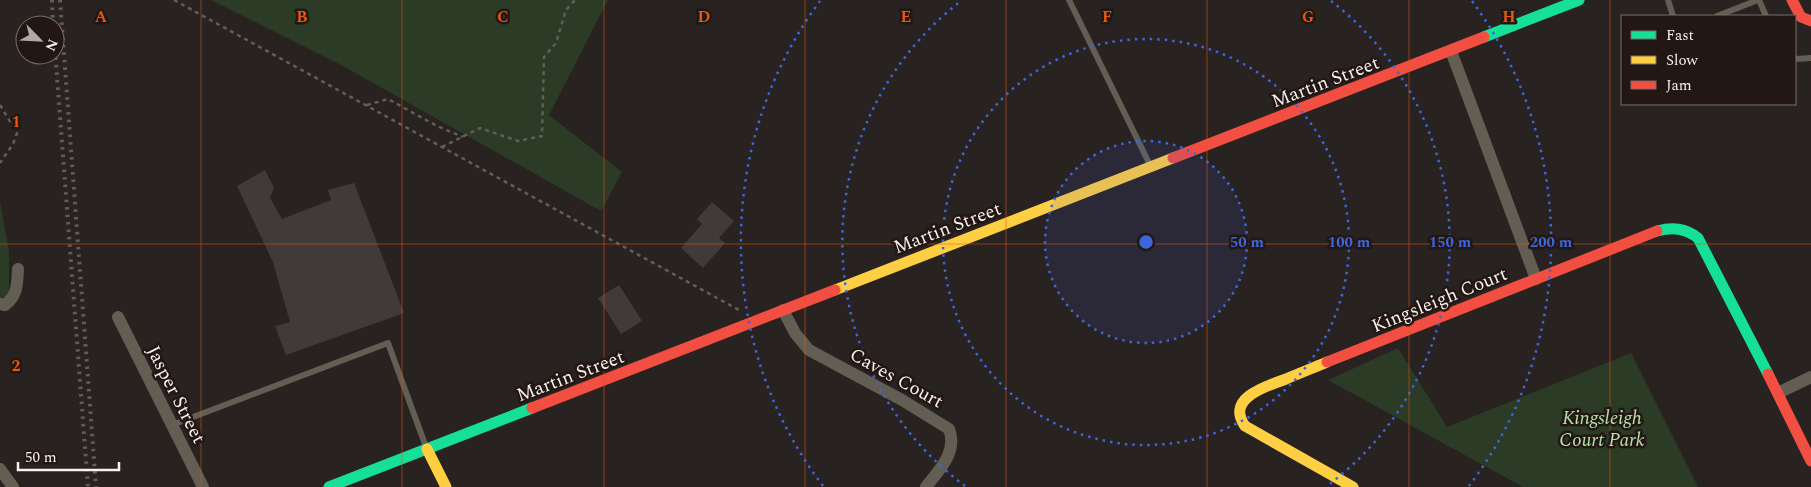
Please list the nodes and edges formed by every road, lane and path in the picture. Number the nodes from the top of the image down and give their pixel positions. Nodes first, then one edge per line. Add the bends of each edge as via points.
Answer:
1 (174, 0) edge
2 (575, 0) edge
3 (1069, 0) edge
4 (1579, 0) edge
5 (1668, 0) edge
6 (1758, 0) edge
7 (1792, 0) edge
8 (1673, 15) edge
9 (1720, 15) edge
10 (1766, 15) edge
11 (1797, 16) edge
12 (1811, 21) edge
13 (1452, 51) junction
14 (1811, 58) edge
15 (1796, 59) edge
16 (0, 105) edge
17 (366, 106) junction
18 (463, 137) junction
19 (442, 147) junction
20 (0, 164) edge
21 (1151, 166) junction
22 (18, 269) dead end
23 (1536, 279) junction
24 (0, 304) edge
25 (783, 310) junction
26 (118, 317) dead end
27 (758, 320) junction
28 (1811, 376) edge
29 (1778, 393) junction
30 (172, 425) junction
31 (427, 449) junction
32 (1811, 461) edge
33 (0, 470) edge
34 (13, 487) edge
35 (204, 487) edge
36 (329, 487) edge
37 (446, 487) edge
38 (926, 487) edge
39 (1353, 487) edge

1 - 17 path
2 - 18 path via 566,10 556,43 544,57 542,136 518,141 480,128
3 - 21 lane
4 - 13 street, Martin Street
5 - 8 lane
6 - 9 lane
6 - 10 lane
7 - 11 street
11 - 12 street
13 - 21 street, Martin Street
13 - 23 street
14 - 15 lane
16 - 20 path via 17,133
17 - 18 path via 388,99
17 - 19 path
18 - 19 path
19 - 27 path
21 - 25 street, Martin Street
22 - 24 street via 17,290 5,305
23 - 29 street, Kingsleigh Court via 1658,230 1686,229 1698,238
23 - 39 street, Kingsleigh Court via 1255,391 1247,398 1239,413 1245,426
25 - 27 street, Martin Street
25 - 38 street, Caves Court via 794,333 809,350 949,429 952,448
26 - 30 street, Jasper Street
27 - 31 street, Martin Street
28 - 29 street
29 - 32 street, Kingsleigh Court
30 - 31 lane via 388,343
30 - 35 street, Jasper Street
31 - 36 street, Martin Street
31 - 37 street
33 - 34 street

